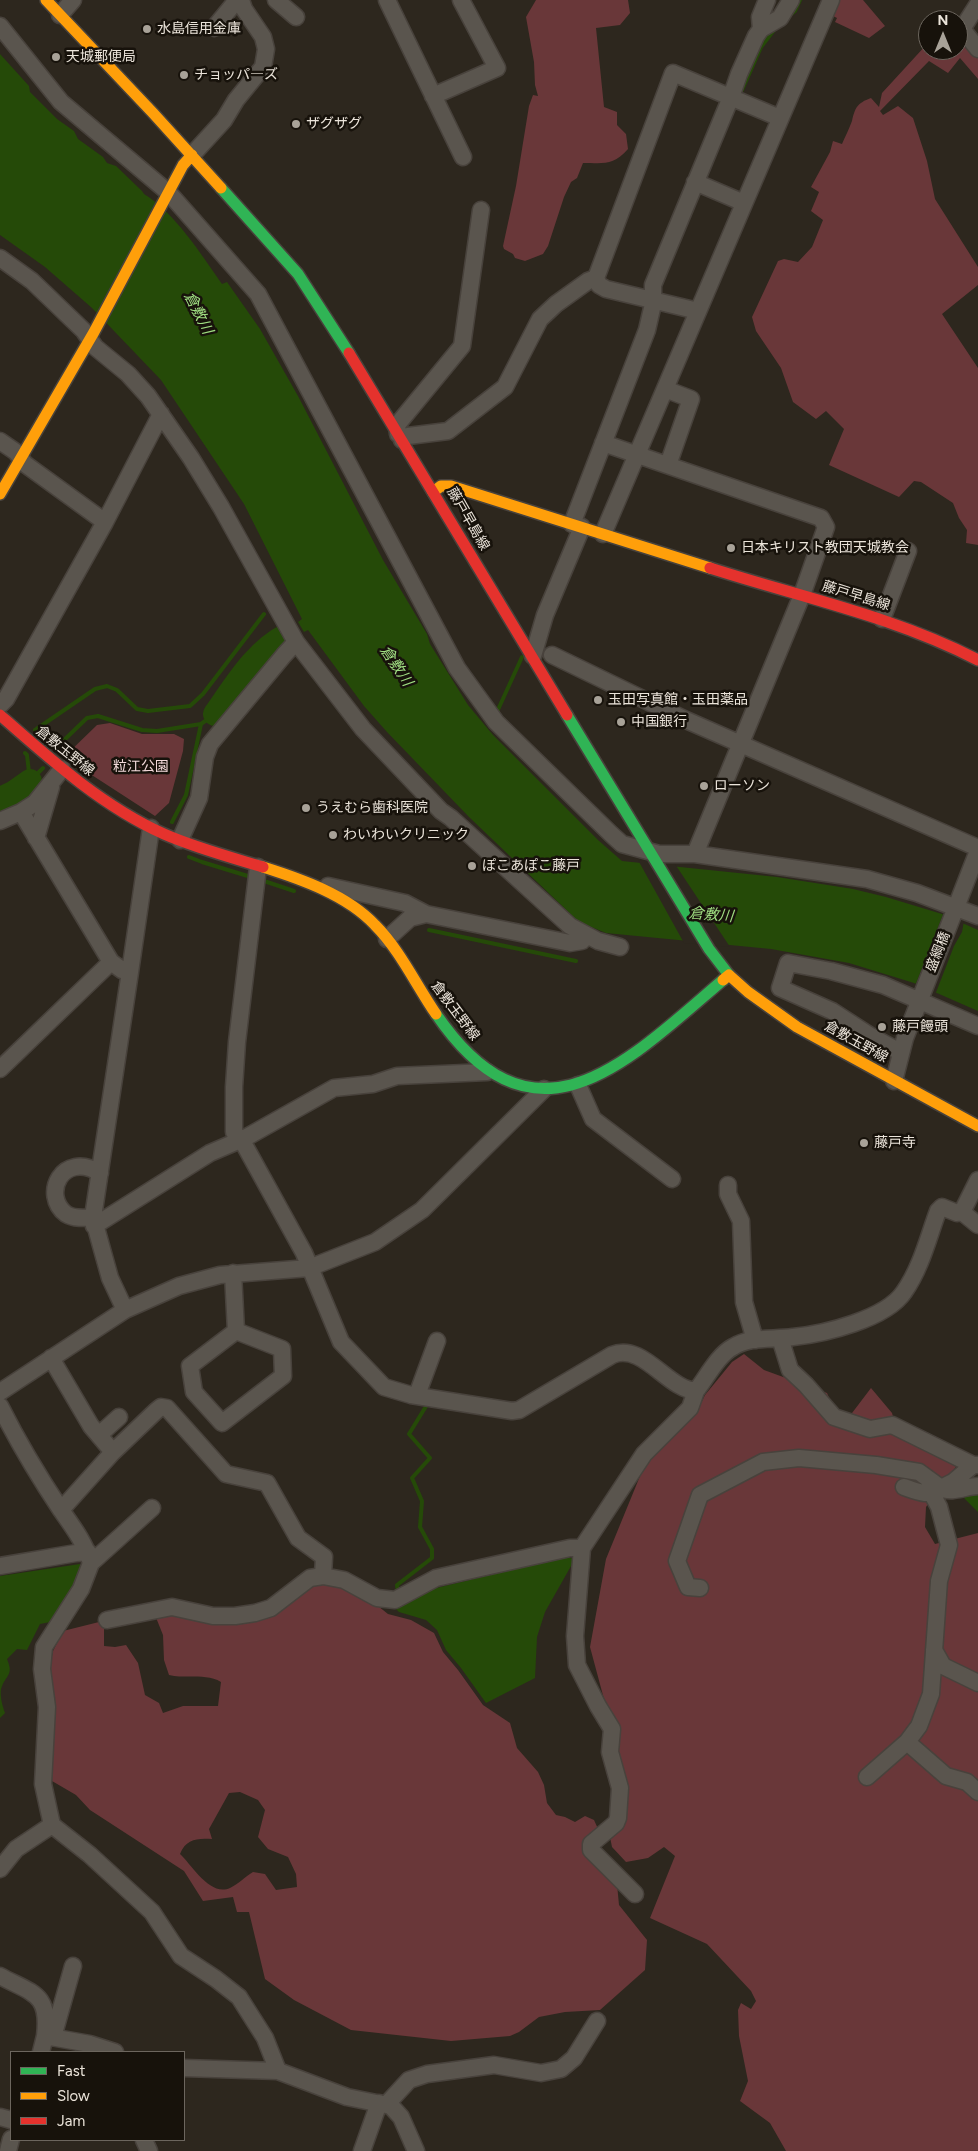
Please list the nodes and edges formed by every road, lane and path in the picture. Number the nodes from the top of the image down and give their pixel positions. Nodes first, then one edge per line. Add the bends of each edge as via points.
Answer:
1 (46, 0) edge
2 (73, 0) edge
3 (239, 0) edge
4 (276, 0) edge
5 (387, 0) edge
6 (461, 0) edge
7 (767, 0) edge
8 (791, 0) edge
9 (831, 0) edge
10 (978, 4) edge
11 (60, 15) junction
12 (296, 18) dead end
13 (0, 26) edge
14 (214, 28) dead end
15 (761, 29) junction
16 (978, 49) edge
17 (433, 96) junction
18 (736, 99) junction
19 (780, 118) junction
20 (192, 155) junction
21 (463, 158) dead end
22 (699, 184) junction
23 (166, 197) junction
24 (744, 202) junction
25 (481, 210) dead end
26 (0, 258) edge
27 (596, 278) junction
28 (657, 302) junction
29 (698, 311) junction
30 (92, 335) junction
31 (665, 389) junction
32 (161, 414) junction
33 (400, 437) junction
34 (0, 441) edge
35 (608, 444) junction
36 (636, 454) junction
37 (20, 458) junction
38 (668, 465) junction
39 (433, 492) junction
40 (0, 494) edge
41 (104, 522) junction
42 (577, 526) junction
43 (603, 534) junction
44 (908, 551) dead end
45 (802, 596) junction
46 (882, 619) junction
47 (296, 642) junction
48 (531, 654) junction
49 (552, 655) dead end
50 (978, 660) edge
51 (1, 715) edge
52 (741, 744) junction
53 (57, 776) junction
54 (21, 812) junction
55 (0, 821) edge
56 (38, 834) junction
57 (150, 836) junction
58 (180, 840) junction
59 (978, 850) edge
60 (652, 854) junction
61 (695, 854) junction
62 (257, 875) junction
63 (301, 881) junction
64 (956, 909) junction
65 (426, 914) junction
66 (978, 916) edge
67 (586, 934) junction
68 (387, 938) junction
69 (620, 947) dead end
70 (122, 969) junction
71 (729, 975) junction
72 (920, 997) junction
73 (978, 1026) edge
74 (900, 1052) junction
75 (0, 1069) edge
76 (487, 1072) junction
77 (894, 1080) junction
78 (578, 1084) junction
79 (544, 1089) junction
80 (978, 1126) edge
81 (240, 1141) junction
82 (100, 1173) junction
83 (672, 1179) dead end
84 (978, 1180) edge
85 (728, 1185) dead end
86 (962, 1212) junction
87 (94, 1222) junction
88 (978, 1225) edge
89 (309, 1268) junction
90 (232, 1273) junction
91 (126, 1310) junction
92 (236, 1331) junction
93 (780, 1338) junction
94 (755, 1340) junction
95 (437, 1341) dead end
96 (51, 1358) junction
97 (696, 1391) junction
98 (0, 1392) edge
99 (418, 1392) junction
100 (0, 1406) edge
101 (119, 1417) dead end
102 (98, 1435) junction
103 (113, 1452) junction
104 (976, 1465) edge
105 (978, 1486) edge
106 (904, 1487) dead end
107 (937, 1491) junction
108 (152, 1508) dead end
109 (61, 1510) junction
110 (582, 1548) junction
111 (90, 1558) junction
112 (0, 1566) edge
113 (323, 1576) junction
114 (700, 1588) dead end
115 (107, 1620) dead end
116 (934, 1650) junction
117 (978, 1683) edge
118 (907, 1742) junction
119 (867, 1777) dead end
120 (978, 1792) edge
121 (52, 1825) junction
122 (0, 1869) edge
123 (635, 1894) dead end
124 (73, 1966) dead end
125 (0, 1976) edge
126 (596, 2021) dead end
127 (49, 2037) junction
128 (42, 2051) edge
129 (112, 2051) edge
130 (185, 2068) edge
131 (278, 2071) junction
132 (382, 2104) junction
133 (362, 2151) edge
134 (416, 2151) edge

1 - 11 main road
2 - 11 street
3 - 14 street
3 - 20 street via 263,37 266,48 263,67 224,120
4 - 12 street
5 - 17 street
6 - 17 street via 497,68
7 - 15 street via 760,17
8 - 15 street via 780,18
9 - 19 street
10 - 16 street via 962,28
11 - 20 main road
13 - 23 street via 61,102
15 - 18 street via 739,74
17 - 21 street
18 - 19 street
18 - 22 street
18 - 27 street via 673,73
19 - 24 street
20 - 23 main road
20 - 33 main road via 298,274
22 - 24 street
22 - 28 street via 652,285
23 - 30 main road
23 - 60 street via 258,294 457,668 496,722 622,844
24 - 29 street
25 - 33 street via 462,346 397,425
26 - 30 street via 32,281
27 - 28 street via 606,289
27 - 33 street via 556,304 540,319 505,387 448,431
28 - 29 street
28 - 35 street
29 - 31 street
30 - 32 street via 95,347 128,374
30 - 37 main road
31 - 36 street
31 - 38 street via 691,399
32 - 41 street
32 - 47 street via 221,507
33 - 39 main road
34 - 37 street
35 - 36 street
35 - 42 street
36 - 38 street
36 - 43 street
37 - 40 main road
37 - 41 street
38 - 45 street via 821,518 826,527
39 - 42 main road, 藤戸早島線 via 441,486 451,486
39 - 48 main road, 藤戸早島線
41 - 51 street via 6,699
42 - 43 main road, 藤戸早島線
42 - 48 street
43 - 45 main road, 藤戸早島線
44 - 46 street
45 - 46 main road, 藤戸早島線
45 - 52 street
46 - 50 main road, 藤戸早島線 via 941,641
47 - 58 street via 210,744 199,798
47 - 67 street via 363,729 415,785 570,926
48 - 60 main road, 藤戸早島線
49 - 52 street
51 - 53 main road, 倉敷玉野線
52 - 59 street
52 - 61 street
53 - 54 street via 35,803
53 - 56 street
53 - 57 main road, 倉敷玉野線 via 113,806
54 - 55 street
54 - 56 street
56 - 70 street
57 - 58 main road, 倉敷玉野線
57 - 70 street
58 - 62 main road, 倉敷玉野線
59 - 64 street, 盛綱橋
60 - 61 street
60 - 71 main road, 藤戸早島線 via 709,949
61 - 64 street via 867,879
62 - 63 main road, 倉敷玉野線
62 - 81 street via 235,1065 234,1132
63 - 65 street via 352,890 404,904
63 - 68 main road, 倉敷玉野線 via 351,905
64 - 66 street
64 - 72 street, 盛綱橋
65 - 67 street via 570,943 582,940
65 - 68 street via 410,918
67 - 69 street
68 - 76 main road, 倉敷玉野線 via 458,1044
70 - 75 street
70 - 82 street
71 - 77 main road, 倉敷玉野線 via 797,1027
71 - 78 main road, 倉敷玉野線 via 626,1060
72 - 73 street
72 - 74 street, 盛綱橋
72 - 74 street via 831,971 788,963 780,988 832,1011
74 - 77 street, 盛綱橋
76 - 79 main road, 倉敷玉野線 via 510,1084
76 - 81 street via 397,1076 373,1084 334,1088
77 - 80 main road, 倉敷玉野線
78 - 79 main road, 倉敷玉野線
78 - 83 street via 593,1119
79 - 89 street via 422,1210 375,1242
81 - 87 street via 210,1153
81 - 89 street via 304,1253
82 - 87 street
82 - 87 street via 86,1166 73,1167 62,1173 56,1190 58,1203 66,1214
84 - 86 street
85 - 94 street via 728,1194 741,1221 744,1302
86 - 88 street
86 - 93 street via 942,1207 938,1211 917,1270 904,1293 893,1304 819,1333
87 - 91 street via 110,1278
89 - 90 street
89 - 99 street via 341,1342 384,1387
90 - 91 street via 179,1286
90 - 92 street
91 - 96 street
92 - 92 street via 282,1349 283,1376 222,1423 194,1392 190,1366
93 - 94 street
93 - 104 street via 790,1370 834,1417 870,1429 892,1425
94 - 97 street via 728,1350
95 - 99 street
96 - 98 street
96 - 102 street
97 - 99 street via 681,1385 638,1356 618,1353 518,1410 507,1411
97 - 110 street via 690,1408 644,1454
100 - 109 street
101 - 102 street
102 - 103 street
103 - 109 street
103 - 113 street via 156,1410 167,1408 226,1474 267,1483 298,1538 324,1557
104 - 107 street
105 - 107 street
106 - 107 street via 921,1493
107 - 114 street via 919,1472 799,1458 763,1462 700,1495 677,1561 688,1587
107 - 116 street via 949,1545 938,1581
108 - 111 street
109 - 111 street
110 - 113 street via 436,1578 400,1598 388,1600 377,1598 344,1580
110 - 123 street via 575,1636 578,1665 612,1729 610,1752 620,1788 616,1823 591,1844 591,1850
111 - 112 street via 76,1552
111 - 121 street via 81,1589 44,1647 43,1784
113 - 115 street via 310,1578 270,1608 256,1613 213,1616 172,1607
116 - 117 street via 943,1666
116 - 118 street via 931,1694 919,1726
118 - 119 street
118 - 120 street via 946,1776 967,1782
121 - 122 street via 16,1849
121 - 131 street via 152,1912 182,1956 240,1997 265,2038
124 - 127 street
125 - 127 street via 41,1998 46,2008
126 - 132 street via 574,2058 561,2069 541,2073 494,2065 427,2074 409,2080
127 - 128 street
127 - 129 street
130 - 131 street
131 - 132 street via 347,2097
132 - 133 street
132 - 134 street via 391,2106 401,2117

